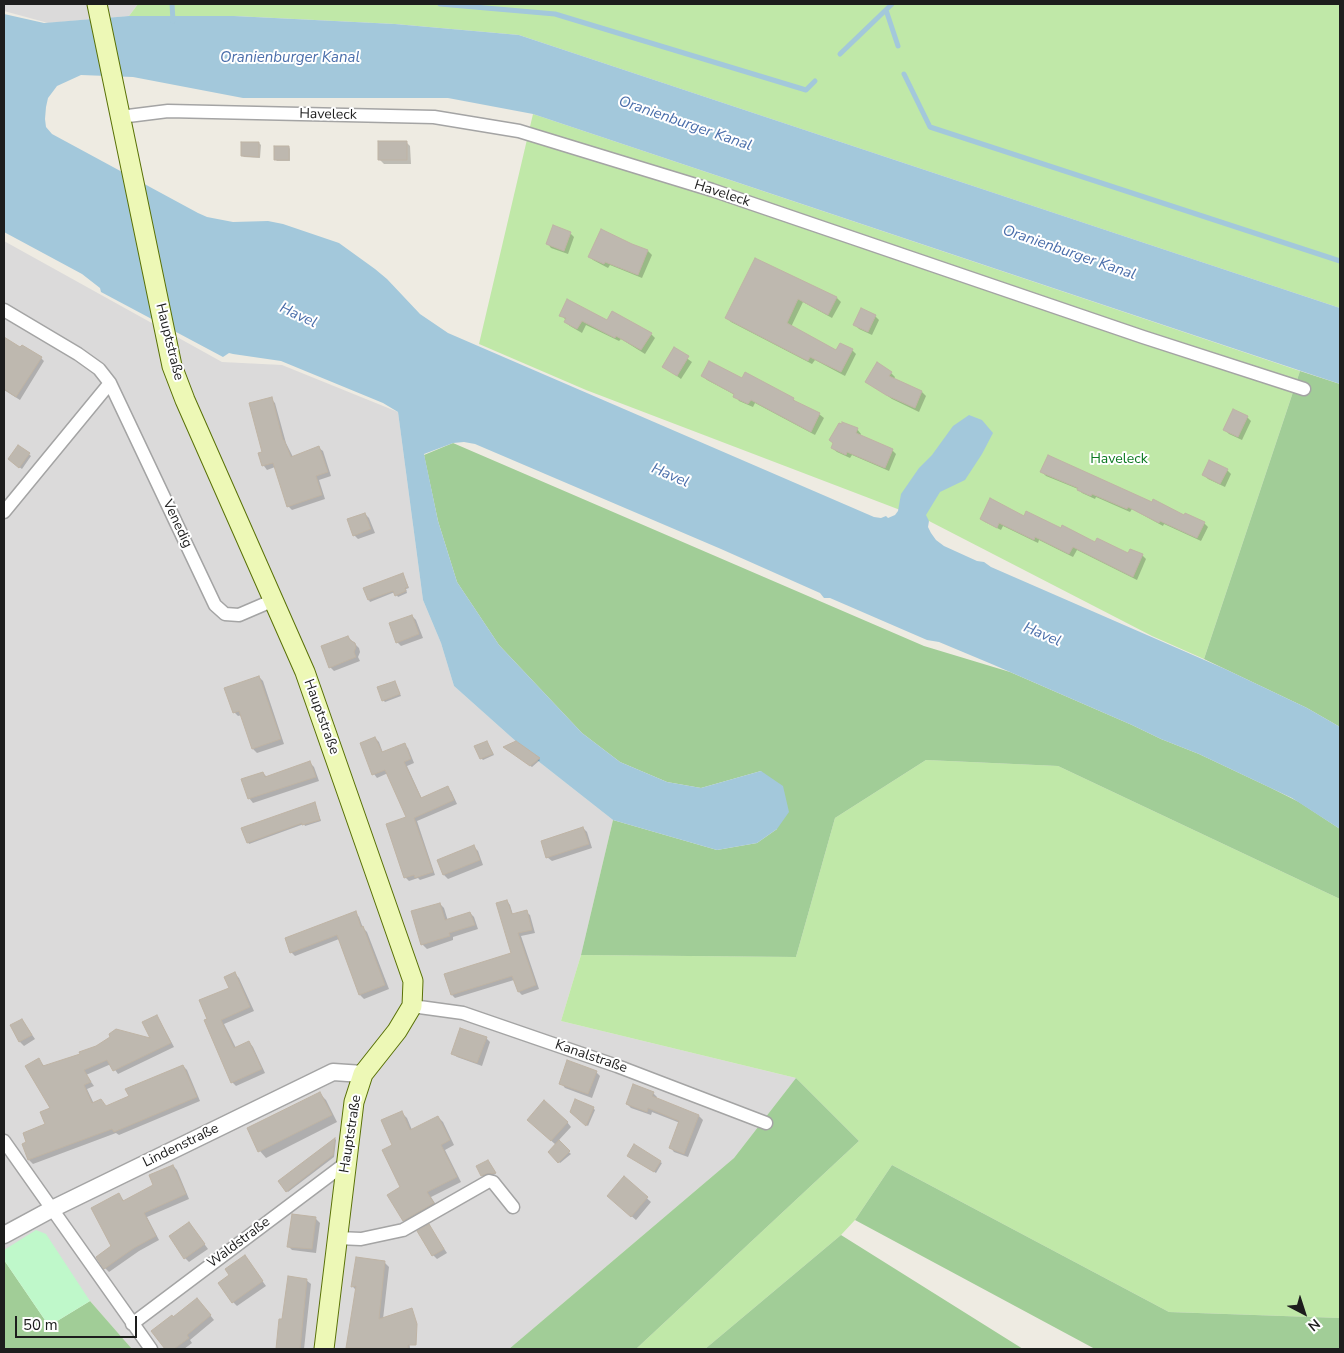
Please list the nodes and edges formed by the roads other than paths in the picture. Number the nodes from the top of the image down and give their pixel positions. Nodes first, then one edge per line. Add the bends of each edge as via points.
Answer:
1 (98, 5) edge
2 (120, 117) junction
3 (4, 310) edge
4 (110, 383) junction
5 (1304, 389) dead end
6 (4, 512) edge
7 (274, 600) junction
8 (412, 1006) junction
9 (363, 1074) junction
10 (766, 1122) dead end
11 (4, 1141) edge
12 (346, 1163) junction
13 (513, 1206) dead end
14 (52, 1209) junction
15 (4, 1235) edge
16 (337, 1238) junction
17 (132, 1324) junction
18 (151, 1349) edge
19 (324, 1349) edge

1 - 2 main road, Hauptstraße
2 - 5 street, Haveleck via 168,111 434,117 519,132 712,190
2 - 7 main road, Hauptstraße via 172,366
3 - 4 street, Venedig via 78,354
4 - 6 street
4 - 7 street, Venedig via 215,605 224,614 239,614
7 - 8 main road, Hauptstraße via 308,681 413,981
8 - 9 main road, Hauptstraße
8 - 10 street, Kanalstraße via 463,1013
9 - 12 main road, Hauptstraße via 354,1102
9 - 14 street, Lindenstraße via 333,1072
11 - 14 street
12 - 16 main road, Hauptstraße
12 - 17 street, Waldstraße
13 - 16 street via 489,1181 403,1230 361,1239
14 - 15 street, Lindenstraße
14 - 17 street
16 - 19 main road, Hauptstraße
17 - 18 street

